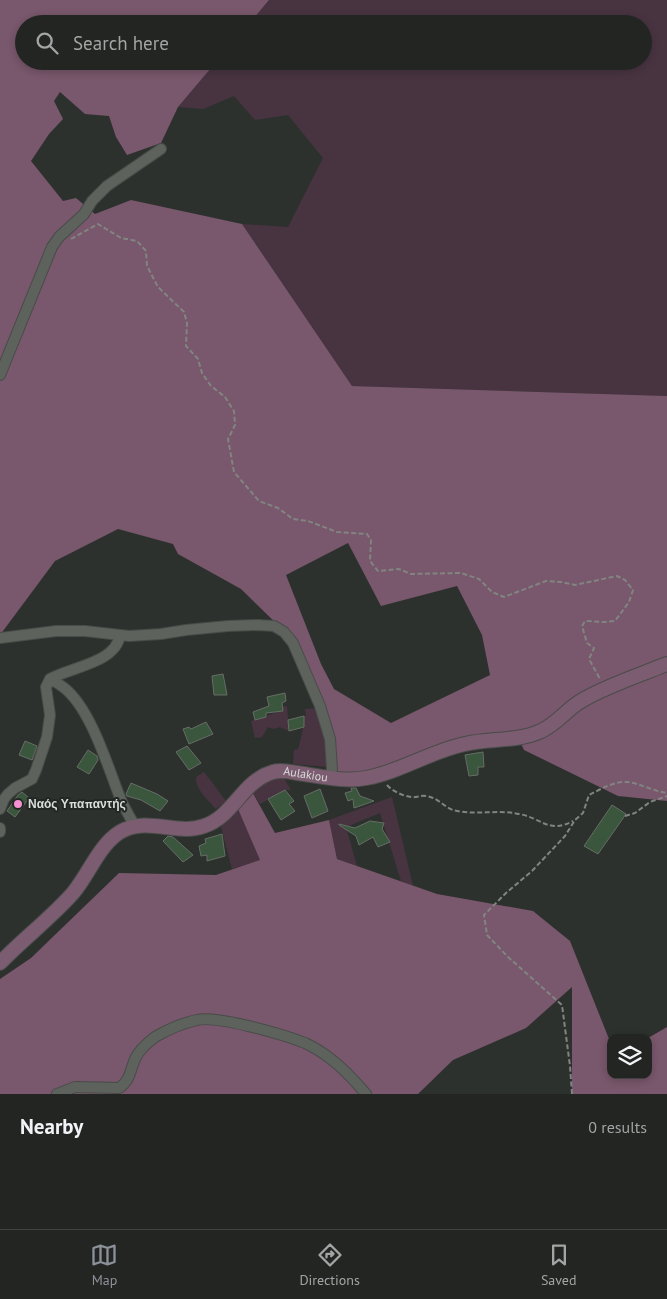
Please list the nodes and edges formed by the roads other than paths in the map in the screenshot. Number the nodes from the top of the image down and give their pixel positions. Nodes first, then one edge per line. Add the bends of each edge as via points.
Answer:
1 (161, 149) dead end
2 (0, 375) edge
3 (120, 635) junction
4 (0, 638) edge
5 (667, 664) edge
6 (50, 679) junction
7 (330, 778) junction
8 (0, 809) edge
9 (134, 826) junction
10 (0, 828) edge
11 (0, 832) edge
12 (0, 963) edge
13 (57, 1094) edge
14 (366, 1094) edge

1 - 2 street via 108,186 59,237 52,247
3 - 4 street via 56,631
3 - 6 street via 118,644 107,655
3 - 7 street via 258,624 274,626 284,632 293,643 320,706 330,739
5 - 7 street, Aulakiou via 580,701 541,732 465,744 357,780
6 - 8 street via 46,688 50,715 47,737 32,779 8,794
6 - 9 street via 64,686 83,710
7 - 9 street, Aulakiou via 288,771 273,772 252,784 226,814 206,826
9 - 12 street, Aulakiou via 122,831 103,847 71,895
10 - 11 street
13 - 14 street via 75,1087 119,1088 130,1076 139,1051 155,1038 199,1019 271,1032 306,1044 346,1072

